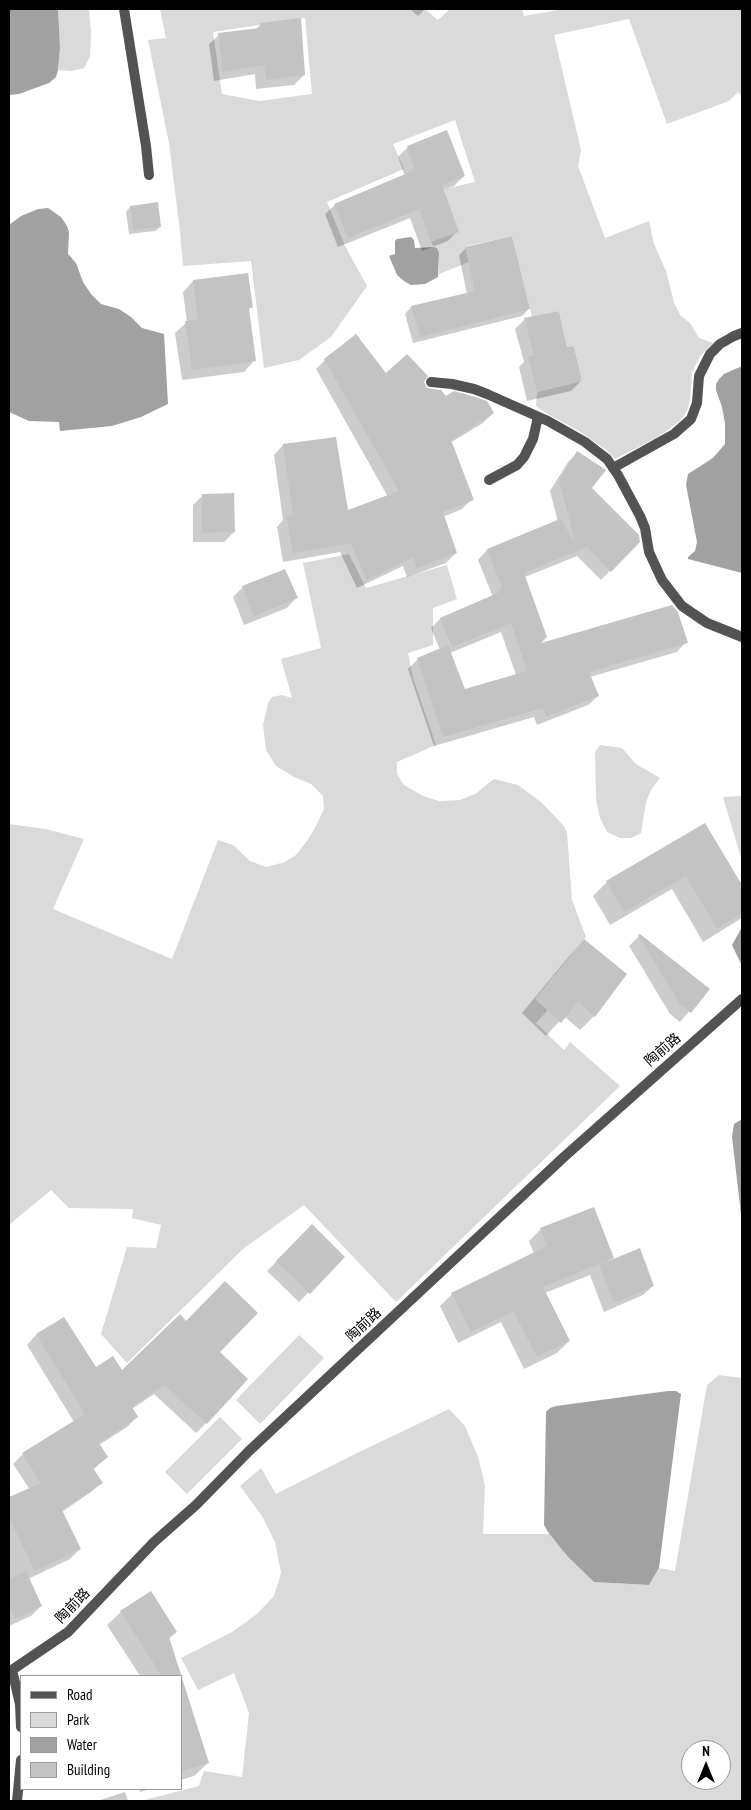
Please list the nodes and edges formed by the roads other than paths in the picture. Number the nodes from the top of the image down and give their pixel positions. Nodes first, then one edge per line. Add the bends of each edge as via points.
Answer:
1 (124, 9) edge
2 (149, 174) dead end
3 (742, 333) edge
4 (431, 382) dead end
5 (538, 417) junction
6 (613, 468) junction
7 (489, 480) dead end
8 (742, 637) edge
9 (742, 999) edge
10 (10, 1671) edge
11 (20, 1704) edge
12 (20, 1770) edge
13 (17, 1801) edge

1 - 2 street
3 - 6 street via 720,344 710,354 699,376 697,403 691,419 674,434
4 - 5 street via 474,388
5 - 6 street via 585,442 607,459
5 - 7 street via 533,439 518,465
6 - 8 street via 640,516 649,552 662,580 682,606 707,623
9 - 10 street, 陶前路 via 565,1156 256,1444 154,1542 68,1632
10 - 11 street
12 - 13 street

